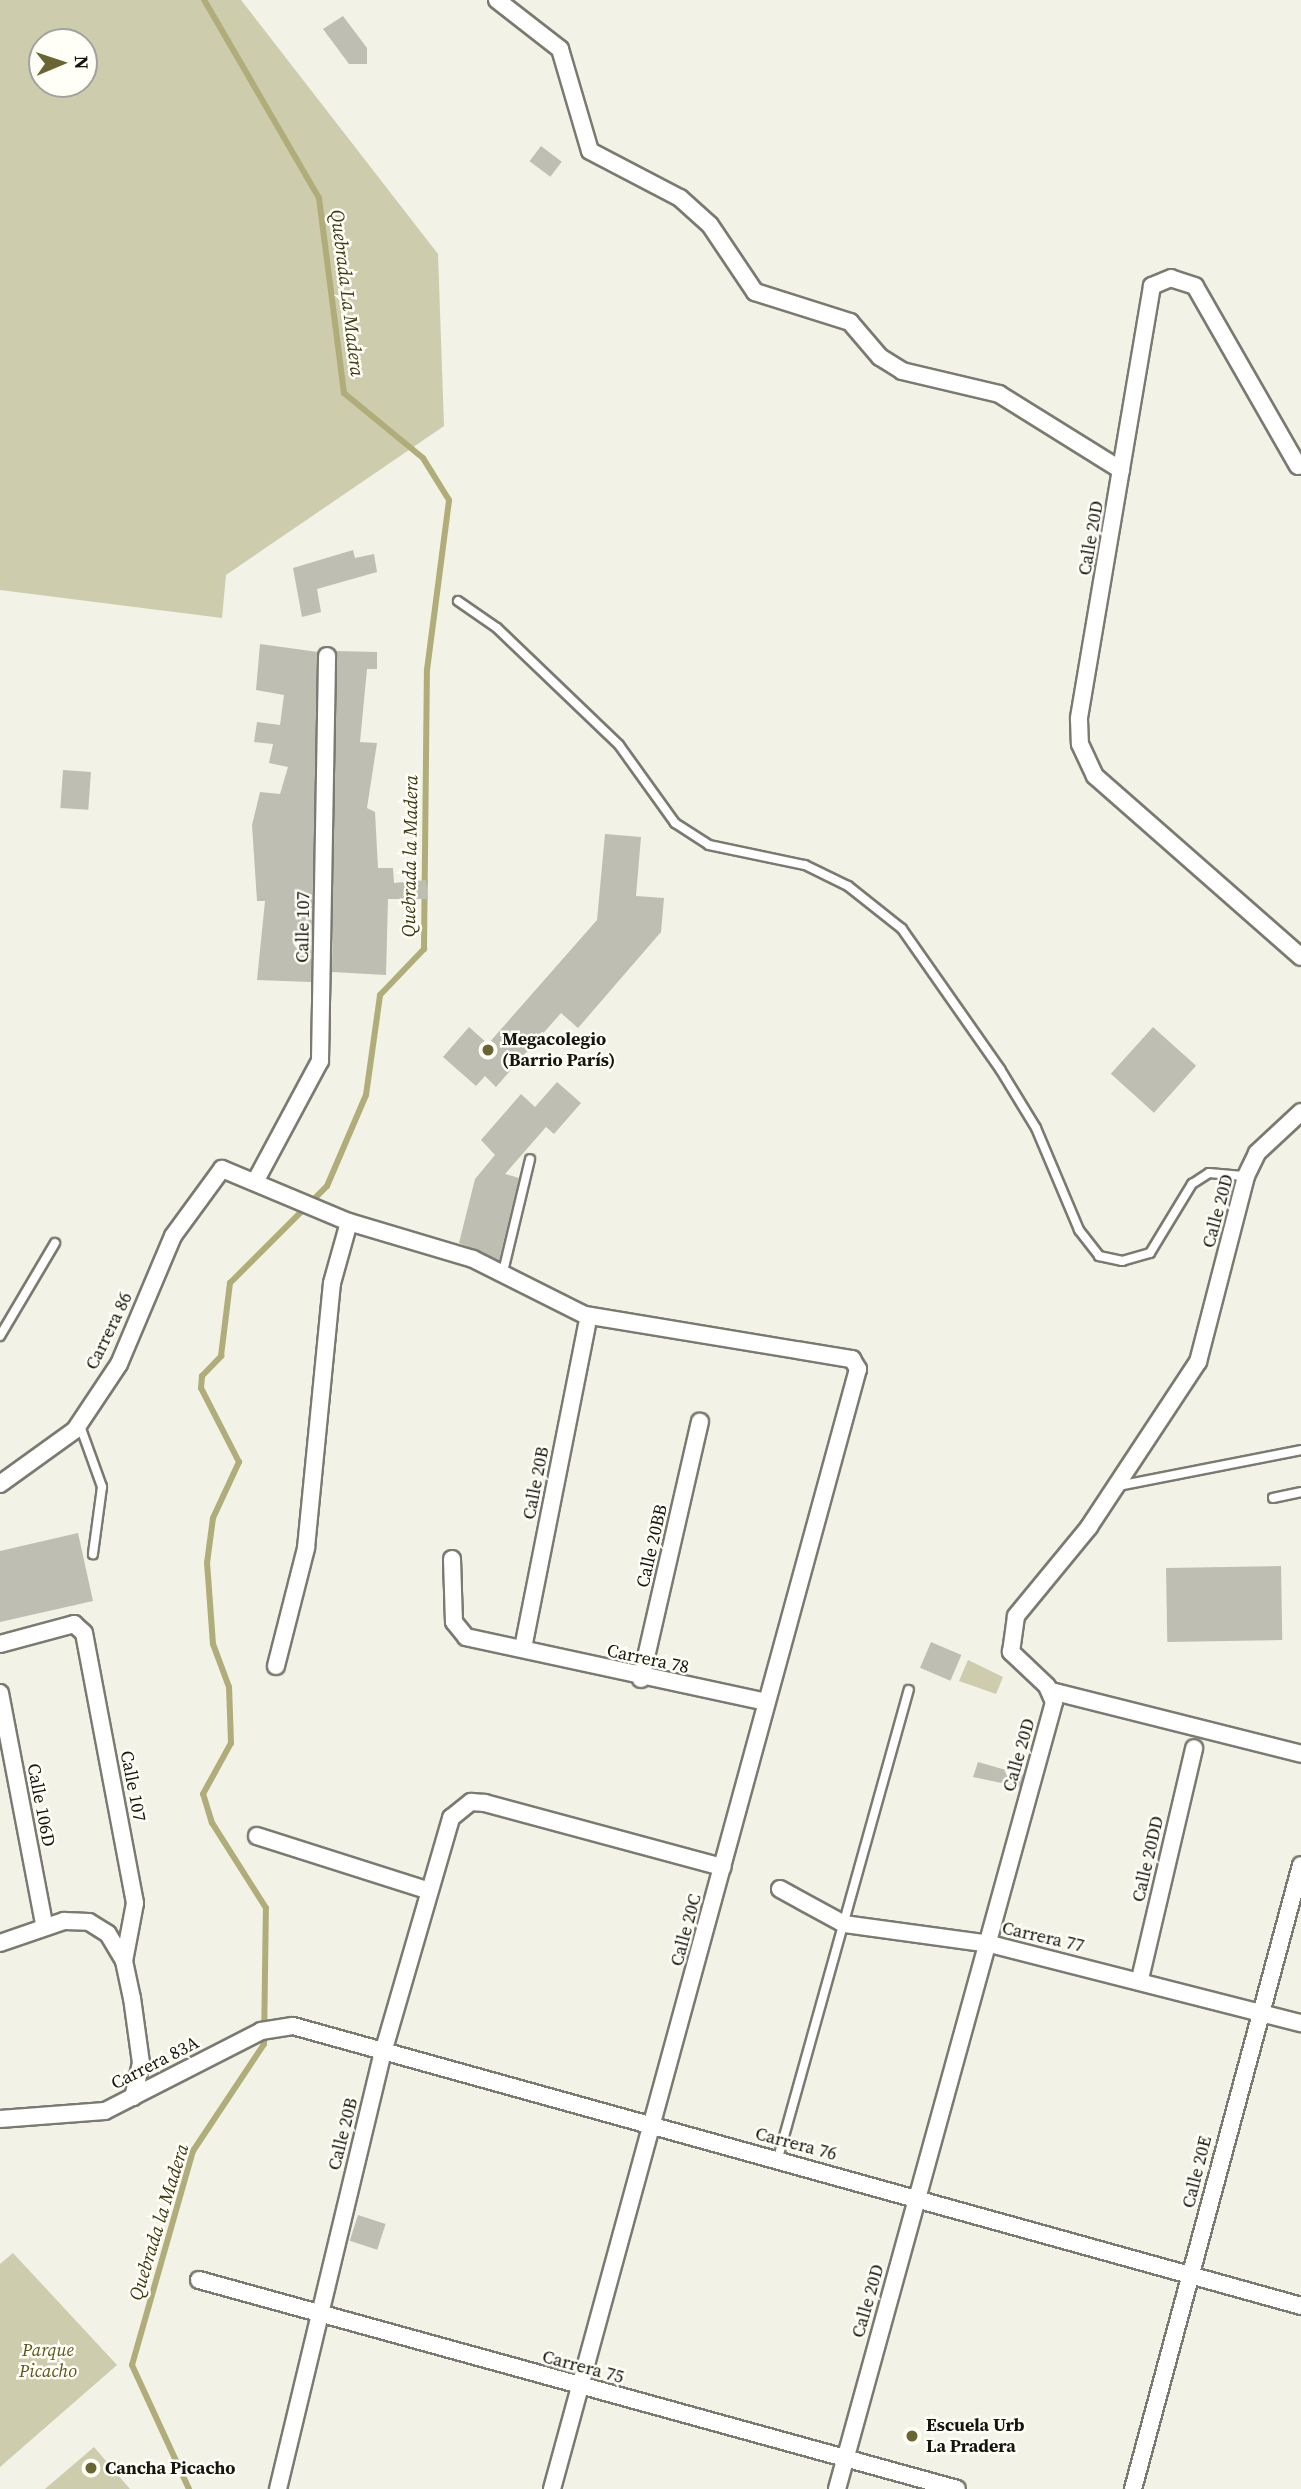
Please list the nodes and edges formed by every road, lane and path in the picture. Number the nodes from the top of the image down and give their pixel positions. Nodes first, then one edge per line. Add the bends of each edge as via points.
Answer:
1 (497, 0) edge
2 (1298, 466) dead end
3 (1121, 470) junction
4 (458, 601) dead end
5 (327, 656) dead end
6 (1301, 957) edge
7 (1301, 1112) edge
8 (530, 1159) dead end
9 (1246, 1176) junction
10 (255, 1182) junction
11 (349, 1222) junction
12 (55, 1242) dead end
13 (502, 1276) junction
14 (587, 1325) dead end
15 (0, 1336) edge
16 (701, 1422) dead end
17 (79, 1423) junction
18 (1301, 1450) edge
19 (0, 1484) edge
20 (1115, 1487) junction
21 (1301, 1492) edge
22 (1273, 1498) dead end
23 (93, 1554) dead end
24 (452, 1559) dead end
25 (0, 1644) edge
26 (523, 1648) junction
27 (276, 1666) dead end
28 (641, 1679) junction
29 (909, 1690) dead end
30 (1051, 1691) junction
31 (0, 1693) edge
32 (766, 1702) junction
33 (1194, 1748) dead end
34 (1301, 1754) edge
35 (257, 1836) dead end
36 (1301, 1865) edge
37 (723, 1867) junction
38 (780, 1889) dead end
39 (426, 1890) junction
40 (44, 1924) junction
41 (844, 1924) junction
42 (0, 1943) edge
43 (990, 1944) junction
44 (124, 1961) junction
45 (1140, 1979) junction
46 (1257, 2010) junction
47 (1301, 2023) edge
48 (280, 2024) joint
49 (384, 2049) junction
50 (133, 2097) junction
51 (0, 2119) edge
52 (653, 2126) junction
53 (778, 2158) junction
54 (917, 2198) junction
55 (1191, 2275) junction
56 (199, 2280) dead end
57 (1301, 2306) edge
58 (318, 2312) junction
59 (577, 2386) junction
60 (845, 2454) junction
61 (278, 2489) edge
62 (552, 2489) edge
63 (836, 2489) edge
64 (957, 2489) edge
65 (1133, 2489) edge

1 - 3 street via 561,49 590,151 680,198 710,225 764,298 840,317 902,371 999,394
2 - 3 street, Calle 20D via 1195,286 1171,278 1146,296
3 - 6 street, Calle 20D via 1079,719 1086,761 1095,776
4 - 9 lane via 497,628 619,745 675,823 709,845 805,864 848,886 901,929 1036,1128 1079,1230 1099,1256 1122,1261 1150,1254 1192,1184 1209,1173
5 - 10 street, Calle 107 via 320,1061
7 - 9 street, Calle 20D via 1257,1153
8 - 13 lane
9 - 20 street, Calle 20D via 1198,1362
10 - 11 street
10 - 17 street, Carrera 86 via 222,1169 173,1236 119,1364
11 - 13 street via 414,1238
11 - 27 street via 332,1283 306,1548
12 - 15 lane
13 - 32 street, Calle 20C via 585,1315 852,1359 857,1380
14 - 26 street, Calle 20B
16 - 28 street, Calle 20BB
17 - 19 street, Carrera 86
17 - 23 lane via 102,1487
18 - 20 lane
20 - 30 street, Calle 20D via 1016,1616 1011,1651
21 - 22 lane
24 - 26 street, Carrera 78 via 454,1622 460,1633
25 - 44 street, Calle 107 via 74,1624 84,1633 135,1903
26 - 28 street, Carrera 78
28 - 32 street, Carrera 78
29 - 41 lane
30 - 34 street
30 - 43 street, Calle 20D via 1054,1702
31 - 40 street, Calle 106D
32 - 37 street, Calle 20C
33 - 45 street, Calle 20DD
35 - 39 street
36 - 46 street, Calle 20E
37 - 39 street, Calle 20B via 471,1802 451,1818
37 - 52 street, Calle 20C
38 - 41 street, Carrera 77
39 - 49 street, Calle 20B
40 - 42 street
40 - 44 street, Calle 107 via 89,1922 108,1934
41 - 43 street, Carrera 77
41 - 53 lane
43 - 45 street, Carrera 77
43 - 54 street, Calle 20D
44 - 50 street, Calle 107 via 141,2063
45 - 46 street, Carrera 77
46 - 47 street, Carrera 77
46 - 55 street, Calle 20E
48 - 49 street, Carrera 76
48 - 50 street, Carrera 83A
49 - 52 street, Carrera 76
49 - 58 street, Calle 20B
50 - 51 street, Carrera 83A via 104,2111
52 - 53 street, Carrera 76
52 - 59 street, Calle 20C
53 - 54 street, Carrera 76
54 - 55 street, Carrera 76
54 - 60 street, Calle 20D
55 - 57 street, Carrera 76
55 - 65 street, Calle 20E
56 - 58 street, Carrera 75
58 - 59 street, Carrera 75
58 - 61 street, Calle 20B
59 - 60 street, Carrera 75
59 - 62 street, Calle 20C
60 - 63 street, Calle 20D
60 - 64 street, Carrera 75

